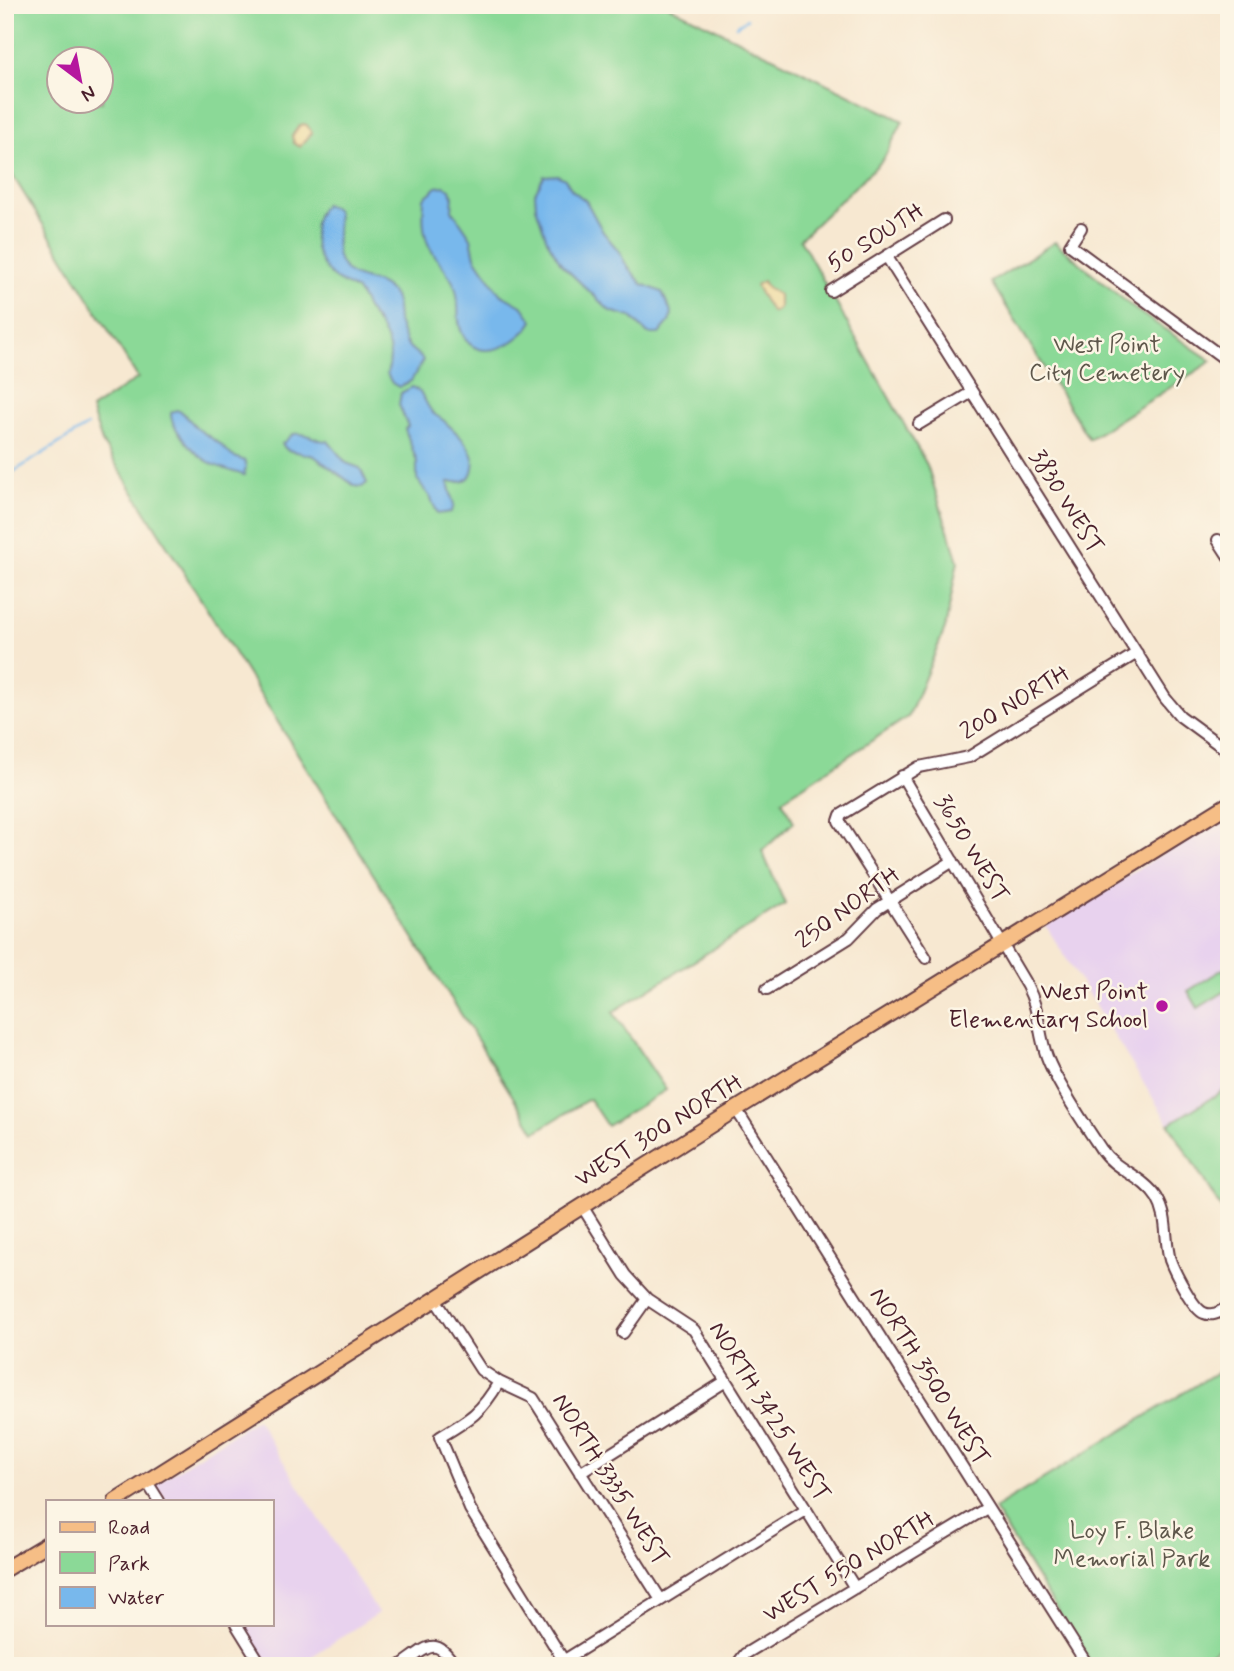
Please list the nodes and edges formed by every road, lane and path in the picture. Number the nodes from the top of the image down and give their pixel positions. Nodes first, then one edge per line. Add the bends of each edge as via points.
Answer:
1 (944, 220) dead end
2 (1081, 228) dead end
3 (887, 257) junction
4 (831, 291) dead end
5 (1229, 362) edge
6 (972, 392) junction
7 (919, 424) dead end
8 (1218, 540) dead end
9 (1229, 558) edge
10 (1137, 653) junction
11 (1229, 752) edge
12 (902, 776) junction
13 (1229, 804) edge
14 (953, 861) junction
15 (889, 901) junction
16 (1003, 945) junction
17 (926, 958) dead end
18 (767, 989) dead end
19 (736, 1109) junction
20 (582, 1206) junction
21 (435, 1299) junction
22 (647, 1299) junction
23 (1229, 1307) edge
24 (623, 1333) dead end
25 (726, 1381) junction
26 (499, 1382) junction
27 (580, 1473) junction
28 (147, 1482) junction
29 (118, 1500) edge
30 (158, 1500) edge
31 (987, 1508) junction
32 (806, 1510) junction
33 (46, 1545) edge
34 (5, 1569) edge
35 (855, 1588) junction
36 (661, 1600) junction
37 (237, 1626) edge
38 (565, 1663) edge
39 (262, 1666) edge
40 (400, 1666) edge
41 (456, 1666) edge
42 (736, 1666) edge
43 (1088, 1666) edge

1 - 3 street, 50 SOUTH
2 - 5 street via 1070,245
3 - 4 street, 50 SOUTH
3 - 6 street, 3830 WEST
6 - 7 street
6 - 10 street, 3830 WEST
8 - 9 street
10 - 11 street, 3830 WEST via 1180,716
10 - 12 street, 200 NORTH via 969,757 919,767
12 - 14 street, 3650 WEST
12 - 15 street, 200 NORTH via 839,818
13 - 16 main road, WEST 300 NORTH
14 - 15 street, 250 NORTH
14 - 16 street, 3650 WEST
15 - 17 street
15 - 18 street, 250 NORTH via 849,938
16 - 19 main road, WEST 300 NORTH
16 - 23 street, 3650 WEST via 1032,996 1052,1069 1102,1151 1141,1180 1158,1200 1174,1269 1197,1308 1216,1314
19 - 20 main road, WEST 300 NORTH
19 - 31 street, NORTH 3500 WEST
20 - 21 main road, WEST 300 NORTH
20 - 22 street, NORTH 3425 WEST via 625,1275
21 - 26 street, NORTH 3335 WEST via 481,1370
21 - 28 main road, WEST 300 NORTH
22 - 24 street
22 - 25 street, NORTH 3425 WEST via 694,1330
25 - 27 street
25 - 32 street, NORTH 3425 WEST
26 - 27 street, NORTH 3335 WEST via 533,1398
26 - 38 street via 486,1405 440,1437 470,1509
27 - 36 street, NORTH 3335 WEST
28 - 29 main road, WEST 300 NORTH
28 - 30 street
31 - 35 street, WEST 550 NORTH
31 - 43 street, NORTH 3500 WEST
32 - 35 street, NORTH 3425 WEST
32 - 36 street
33 - 34 main road
35 - 42 street, WEST 550 NORTH via 745,1654
36 - 38 street
37 - 39 street
40 - 41 street via 438,1646

